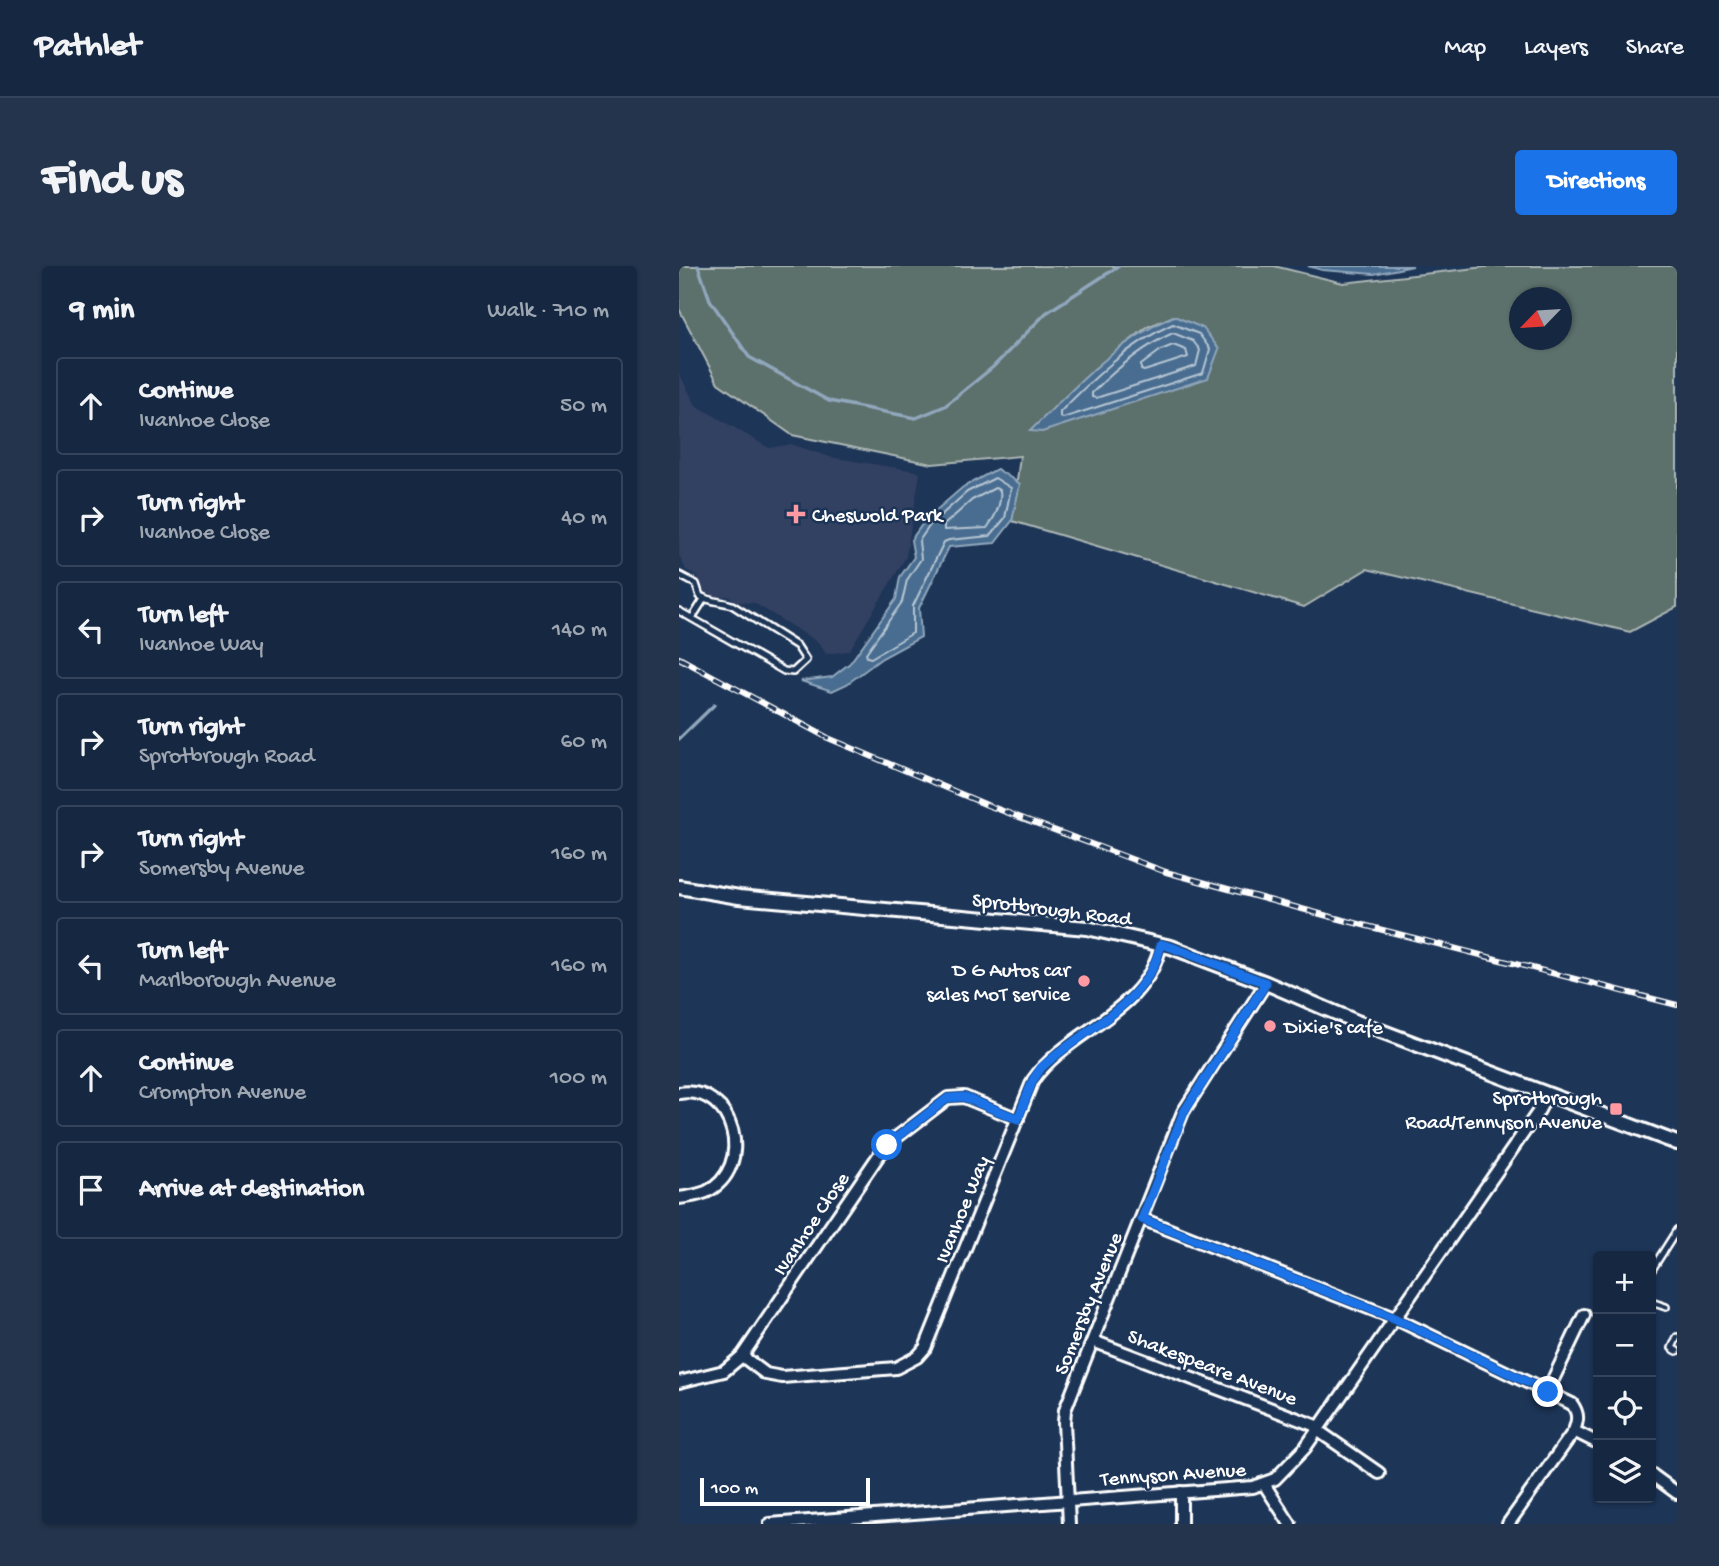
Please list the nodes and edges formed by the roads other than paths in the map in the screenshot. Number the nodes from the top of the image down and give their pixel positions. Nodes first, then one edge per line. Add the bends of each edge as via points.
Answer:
1 (679, 575) edge
2 (704, 598) junction
3 (679, 611) edge
4 (692, 618) junction
5 (679, 887) edge
6 (1161, 944) junction
7 (1266, 983) junction
8 (679, 1093) edge
9 (1547, 1095) junction
10 (1018, 1119) junction
11 (1677, 1143) edge
12 (679, 1198) edge
13 (1142, 1219) junction
14 (1677, 1230) edge
15 (1656, 1262) edge
16 (1656, 1304) edge
17 (1666, 1307) dead end
18 (1584, 1315) dead end
19 (1394, 1318) junction
20 (1677, 1337) edge
21 (1093, 1341) junction
22 (1677, 1351) edge
23 (742, 1356) junction
24 (679, 1382) edge
25 (1548, 1392) junction
26 (1318, 1428) junction
27 (1574, 1431) junction
28 (1593, 1440) edge
29 (1379, 1473) dead end
30 (1656, 1478) edge
31 (1264, 1484) junction
32 (1181, 1492) junction
33 (1677, 1493) edge
34 (1068, 1500) junction
35 (770, 1524) edge
36 (1069, 1524) edge
37 (1181, 1524) edge
38 (1290, 1524) edge
39 (1508, 1524) edge

1 - 2 lane via 696,584
2 - 4 lane
2 - 4 lane via 732,605 797,646 806,660 793,672 784,671
3 - 4 lane
5 - 6 street, Sprotbrough Road via 739,897 1087,928
6 - 7 street, Sprotbrough Road
6 - 10 street, Ivanhoe Way via 1148,977 1117,1012 1041,1068
7 - 9 street, Sprotbrough Road
7 - 13 street, Somersby Avenue via 1184,1112
8 - 12 street via 688,1091 711,1099 728,1118 736,1142 730,1166 716,1185
9 - 11 street, Sprotbrough Road
9 - 19 street, Tennyson Avenue
10 - 23 street, Ivanhoe Close via 964,1097 948,1098 897,1137 879,1155
10 - 23 street, Ivanhoe Way via 925,1348 917,1357 895,1368 782,1377 766,1374
13 - 19 street
13 - 21 street, Somersby Avenue
14 - 15 lane
16 - 17 lane
18 - 25 street
19 - 25 street
19 - 26 street, Tennyson Avenue
20 - 22 lane via 1672,1348
21 - 26 street, Shakespeare Avenue
21 - 34 street, Somersby Avenue via 1065,1410
23 - 24 street, Ivanhoe Close via 724,1371
25 - 27 street via 1577,1411
26 - 29 street, Shakespeare Avenue
26 - 31 street, Tennyson Avenue via 1295,1460
27 - 28 street
27 - 39 street
30 - 33 street
31 - 32 street, Tennyson Avenue
31 - 38 street
32 - 34 street, Tennyson Avenue
32 - 37 street
34 - 35 street, Tennyson Avenue
34 - 36 street, Somersby Avenue

